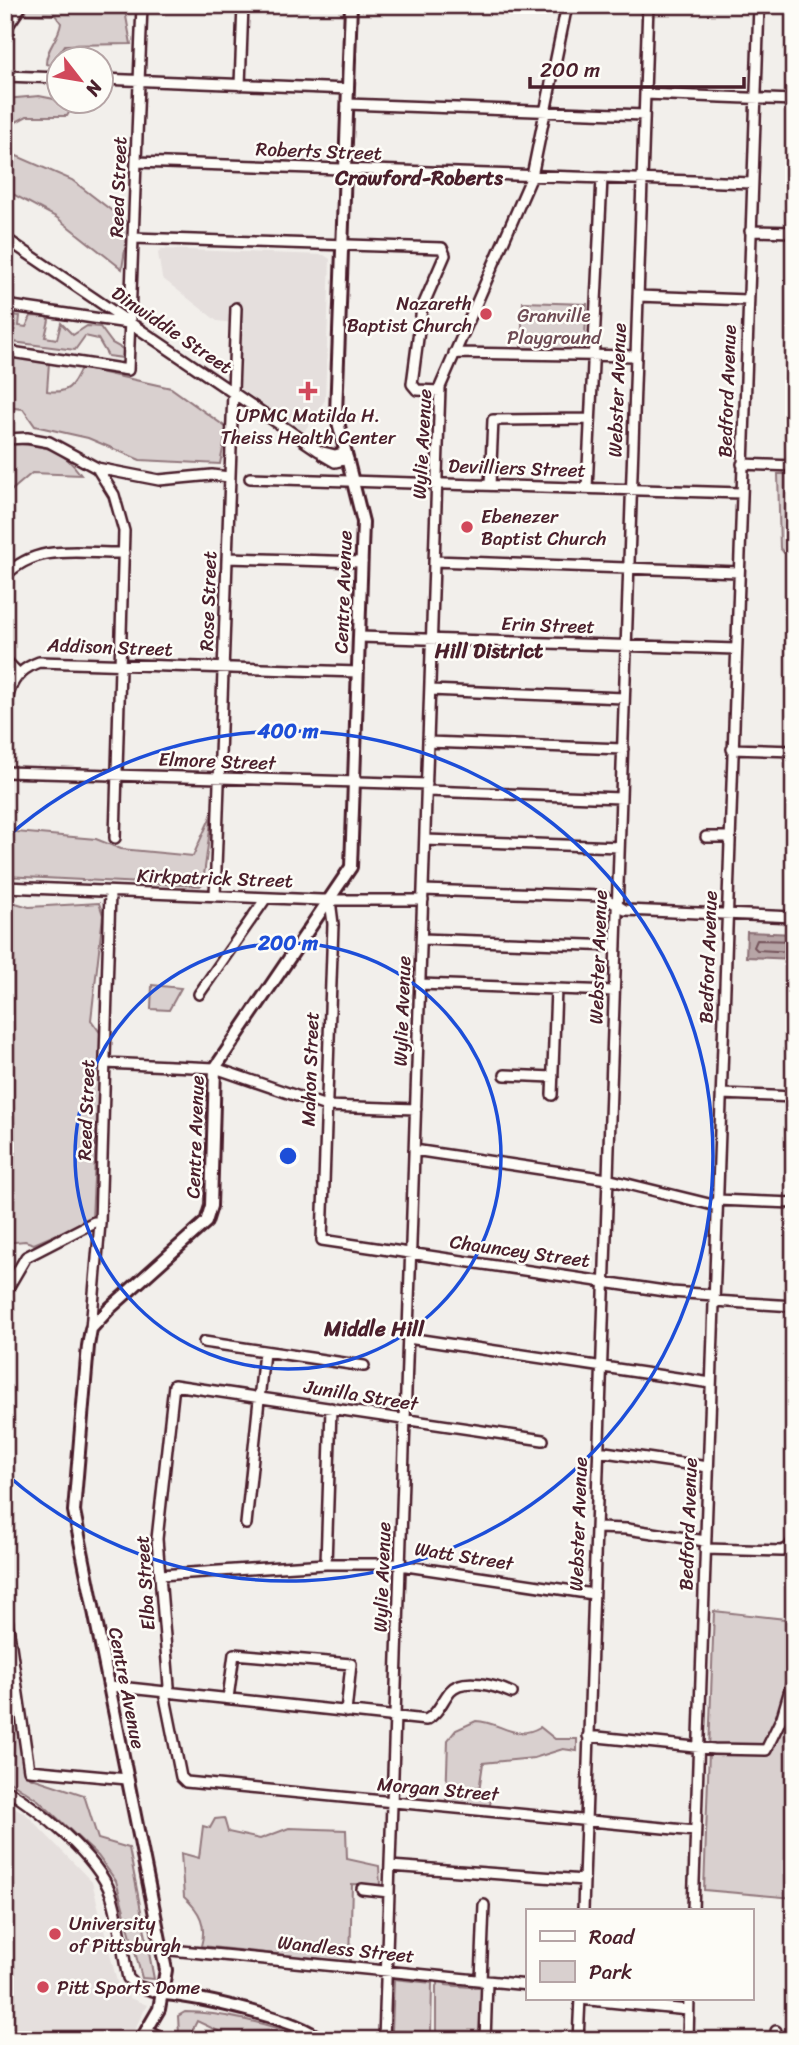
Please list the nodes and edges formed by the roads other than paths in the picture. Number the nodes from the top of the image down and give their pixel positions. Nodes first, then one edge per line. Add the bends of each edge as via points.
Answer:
1 (22, 5) edge
2 (142, 5) edge
3 (243, 5) edge
4 (351, 5) edge
5 (567, 5) edge
6 (648, 5) edge
7 (759, 5) edge
8 (5, 30) edge
9 (5, 76) edge
10 (46, 77) edge
11 (116, 80) edge
12 (139, 81) junction
13 (240, 85) junction
14 (348, 89) junction
15 (645, 94) junction
16 (755, 99) junction
17 (794, 100) edge
18 (347, 104) junction
19 (545, 111) junction
20 (644, 115) junction
21 (136, 162) junction
22 (345, 169) junction
23 (532, 176) junction
24 (603, 178) junction
25 (642, 179) junction
26 (752, 183) junction
27 (750, 231) junction
28 (794, 232) edge
29 (5, 238) edge
30 (133, 238) junction
31 (342, 245) junction
32 (638, 296) junction
33 (748, 300) junction
34 (5, 305) edge
35 (236, 308) dead end
36 (130, 323) junction
37 (5, 351) edge
38 (454, 353) junction
39 (591, 355) junction
40 (636, 356) junction
41 (440, 391) junction
42 (233, 394) junction
43 (589, 419) junction
44 (5, 439) edge
45 (347, 456) junction
46 (742, 464) junction
47 (794, 466) edge
48 (97, 467) junction
49 (229, 477) junction
50 (250, 478) dead end
51 (354, 480) junction
52 (437, 483) junction
53 (490, 485) junction
54 (587, 488) junction
55 (631, 489) junction
56 (741, 493) junction
57 (124, 554) junction
58 (228, 558) junction
59 (434, 561) junction
60 (362, 562) junction
61 (628, 568) junction
62 (738, 572) junction
63 (5, 576) edge
64 (360, 636) junction
65 (432, 638) junction
66 (626, 645) junction
67 (736, 649) junction
68 (5, 660) edge
69 (121, 665) junction
70 (223, 668) junction
71 (358, 672) junction
72 (20, 675) junction
73 (430, 690) junction
74 (624, 698) junction
75 (5, 741) edge
76 (428, 741) junction
77 (622, 749) junction
78 (732, 749) junction
79 (794, 751) edge
80 (5, 772) edge
81 (118, 775) junction
82 (219, 779) junction
83 (355, 782) junction
84 (427, 787) junction
85 (621, 798) junction
86 (706, 836) dead end
87 (729, 837) junction
88 (116, 838) dead end
89 (425, 840) junction
90 (619, 848) junction
91 (5, 887) edge
92 (110, 892) junction
93 (423, 895) junction
94 (215, 896) junction
95 (266, 898) junction
96 (330, 900) junction
97 (617, 905) junction
98 (727, 914) junction
99 (794, 917) edge
100 (422, 939) junction
101 (616, 946) junction
102 (420, 984) junction
103 (556, 989) junction
104 (614, 991) junction
105 (199, 994) dead end
106 (105, 1063) junction
107 (215, 1068) junction
108 (505, 1075) dead end
109 (553, 1077) junction
110 (721, 1094) junction
111 (552, 1095) dead end
112 (794, 1097) edge
113 (326, 1106) junction
114 (416, 1109) junction
115 (414, 1150) junction
116 (607, 1179) junction
117 (717, 1203) junction
118 (794, 1203) edge
119 (100, 1223) junction
120 (322, 1240) joint
121 (411, 1252) junction
122 (604, 1280) junction
123 (5, 1293) edge
124 (714, 1298) junction
125 (794, 1306) edge
126 (91, 1329) junction
127 (408, 1338) junction
128 (204, 1342) dead end
129 (264, 1352) junction
130 (601, 1364) junction
131 (364, 1366) dead end
132 (711, 1382) junction
133 (174, 1385) joint
134 (260, 1397) junction
135 (331, 1408) junction
136 (405, 1420) junction
137 (543, 1440) dead end
138 (598, 1451) junction
139 (708, 1467) junction
140 (246, 1524) dead end
141 (596, 1528) junction
142 (794, 1539) edge
143 (705, 1545) junction
144 (326, 1564) junction
145 (400, 1564) junction
146 (160, 1574) junction
147 (593, 1594) junction
148 (5, 1605) edge
149 (794, 1676) edge
150 (110, 1686) junction
151 (167, 1692) junction
152 (512, 1693) dead end
153 (228, 1698) junction
154 (346, 1712) junction
155 (395, 1716) junction
156 (588, 1736) junction
157 (698, 1747) junction
158 (181, 1777) joint
159 (127, 1779) junction
160 (5, 1789) edge
161 (392, 1803) junction
162 (586, 1821) junction
163 (695, 1831) junction
164 (390, 1866) junction
165 (584, 1880) junction
166 (362, 1889) dead end
167 (389, 1892) junction
168 (484, 1905) dead end
169 (583, 1909) edge
170 (693, 1909) edge
171 (161, 1949) junction
172 (386, 1971) junction
173 (484, 1981) junction
174 (526, 1985) edge
175 (164, 1994) junction
176 (580, 2000) edge
177 (598, 2000) edge
178 (689, 2000) edge
179 (688, 2010) junction
180 (144, 2035) edge
181 (384, 2038) edge
182 (435, 2038) dead end
183 (165, 2040) edge
184 (321, 2040) edge
185 (485, 2040) edge
186 (578, 2040) edge
187 (688, 2040) edge

1 - 8 street
2 - 12 street, Reed Street
3 - 13 street
4 - 14 main road, Centre Avenue
5 - 19 street, Wylie Avenue
6 - 15 street, Webster Avenue
7 - 16 street, Bedford Avenue
9 - 10 street
11 - 12 street
12 - 13 street
12 - 21 street, Reed Street
13 - 14 street
14 - 18 main road, Centre Avenue
15 - 16 street
15 - 20 street, Webster Avenue
16 - 17 street
16 - 26 street, Bedford Avenue
18 - 19 street
18 - 22 main road, Centre Avenue
19 - 20 street
19 - 23 street, Wylie Avenue
20 - 25 street, Webster Avenue
21 - 22 street, Roberts Street
21 - 30 street, Reed Street
22 - 23 street, Roberts Street
22 - 31 main road, Centre Avenue
23 - 24 street, Roberts Street
23 - 38 street, Wylie Avenue
24 - 25 street, Roberts Street
24 - 39 street
25 - 26 street, Roberts Street
25 - 32 street, Webster Avenue
26 - 27 street, Bedford Avenue
27 - 28 street
27 - 33 street, Bedford Avenue
29 - 36 street, Dinwiddie Street
30 - 31 street
30 - 36 street, Reed Street
31 - 41 street via 445,250 422,308 413,388
31 - 45 main road, Centre Avenue via 336,414
32 - 33 street
32 - 40 street, Webster Avenue
33 - 46 street, Bedford Avenue
34 - 36 street
35 - 42 street, Rose Street
36 - 37 street, Reed Street via 128,370
36 - 42 street, Dinwiddie Street
38 - 39 street
38 - 41 street, Wylie Avenue
39 - 40 street
39 - 43 street
40 - 55 street, Webster Avenue
41 - 52 street, Wylie Avenue
42 - 45 street, Dinwiddie Street via 319,451
42 - 49 street, Rose Street
43 - 53 street via 497,418 492,424
43 - 54 street
44 - 48 street via 49,442
45 - 51 main road, Centre Avenue
46 - 47 street
46 - 56 street, Bedford Avenue
48 - 49 street via 159,480
48 - 57 street via 121,515
49 - 58 street, Rose Street
50 - 51 street, Devilliers Street
51 - 52 street, Devilliers Street
51 - 60 main road, Centre Avenue via 363,522
52 - 53 street, Devilliers Street
52 - 59 street, Wylie Avenue
53 - 54 street, Devilliers Street
54 - 55 street, Devilliers Street
55 - 56 street, Devilliers Street
55 - 61 street, Webster Avenue
56 - 62 street, Bedford Avenue
57 - 63 street via 42,554
57 - 69 street
58 - 60 street
58 - 70 street, Rose Street
59 - 61 street
59 - 65 street, Wylie Avenue
60 - 64 main road, Centre Avenue
61 - 62 street
61 - 66 street, Webster Avenue
62 - 67 street, Bedford Avenue
64 - 65 street, Erin Street
64 - 71 main road, Centre Avenue
65 - 66 street, Erin Street
65 - 73 street, Wylie Avenue
66 - 67 street, Erin Street
66 - 74 street, Webster Avenue
67 - 78 street, Bedford Avenue
68 - 72 street
69 - 70 street, Addison Street
69 - 72 street, Addison Street via 39,662
69 - 81 street
70 - 71 street, Addison Street
70 - 82 street, Rose Street
71 - 83 main road, Centre Avenue
72 - 75 street via 7,691
73 - 74 street
73 - 76 street, Wylie Avenue
74 - 77 street, Webster Avenue
76 - 77 street
76 - 84 street, Wylie Avenue
77 - 85 street, Webster Avenue
78 - 79 street
78 - 87 street, Bedford Avenue
80 - 81 street, Elmore Street
81 - 82 street, Elmore Street
81 - 88 street
82 - 83 street, Elmore Street
82 - 94 street, Rose Street
83 - 84 street, Elmore Street
83 - 96 main road, Centre Avenue via 351,867
84 - 85 street, Elmore Street
84 - 89 street, Wylie Avenue
85 - 90 street, Webster Avenue
86 - 87 street
87 - 98 street, Bedford Avenue
89 - 90 street
89 - 93 street, Wylie Avenue
90 - 97 street, Webster Avenue
91 - 92 street, Kirkpatrick Street
92 - 94 street, Kirkpatrick Street
92 - 106 street, Reed Street
93 - 96 street, Kirkpatrick Street
93 - 97 street, Kirkpatrick Street via 602,897
93 - 100 street, Wylie Avenue
94 - 95 street, Kirkpatrick Street
95 - 96 street, Kirkpatrick Street
95 - 105 street
96 - 107 main road, Centre Avenue
96 - 113 street, Mahon Street
97 - 98 street, Kirkpatrick Street via 625,910
97 - 101 street, Webster Avenue
98 - 99 street, Kirkpatrick Street
98 - 110 street, Bedford Avenue
100 - 101 street
100 - 102 street, Wylie Avenue
101 - 104 street, Webster Avenue
102 - 103 street
102 - 114 street, Wylie Avenue
103 - 104 street
103 - 109 street
104 - 116 street, Webster Avenue
106 - 107 street
106 - 119 street, Reed Street
107 - 113 street
107 - 126 main road, Centre Avenue via 211,1206 206,1223
108 - 109 street
109 - 111 street
110 - 112 street
110 - 117 street, Bedford Avenue
113 - 114 street
113 - 120 street, Mahon Street
114 - 115 street, Wylie Avenue
115 - 116 street
115 - 121 street, Wylie Avenue
116 - 117 street
116 - 122 street, Webster Avenue
117 - 118 street
117 - 124 street, Bedford Avenue
119 - 123 street via 31,1254
119 - 126 street, Reed Street
120 - 121 street, Chauncey Street
121 - 122 street, Chauncey Street
121 - 127 street, Wylie Avenue
122 - 124 street, Chauncey Street
122 - 130 street, Webster Avenue
124 - 125 street, Chauncey Street
124 - 132 street, Bedford Avenue
126 - 150 main road, Centre Avenue via 74,1511
127 - 130 street
127 - 136 street, Wylie Avenue
128 - 129 street
129 - 131 street
129 - 134 street
130 - 132 street
130 - 138 street, Webster Avenue
132 - 139 street, Bedford Avenue
133 - 134 street, Junilla Street
133 - 146 street, Elba Street via 158,1539
134 - 135 street, Junilla Street
134 - 140 street
135 - 136 street, Junilla Street
135 - 144 street
136 - 137 street, Junilla Street
136 - 145 street, Wylie Avenue
138 - 139 street
138 - 141 street, Webster Avenue
139 - 143 street, Bedford Avenue
141 - 143 street via 627,1529
141 - 147 street, Webster Avenue
142 - 143 street via 782,1551
143 - 157 street, Bedford Avenue
144 - 145 street, Watt Street
144 - 146 street, Watt Street
145 - 147 street, Watt Street
145 - 155 street, Wylie Avenue
146 - 151 street, Elba Street
147 - 156 street, Webster Avenue
148 - 159 street via 29,1770
149 - 157 street via 766,1750
150 - 151 street
150 - 159 main road, Centre Avenue
151 - 153 street
151 - 158 street, Elba Street
152 - 155 street via 461,1683 426,1720
153 - 154 street
153 - 154 street via 234,1654 351,1664
154 - 155 street
155 - 161 street, Wylie Avenue
156 - 157 street
156 - 162 street, Webster Avenue
157 - 163 street, Bedford Avenue
158 - 161 street, Morgan Street via 186,1782
159 - 171 main road, Centre Avenue
160 - 175 street via 45,1817 93,1864 111,1893 128,1978 136,1986
161 - 162 street, Morgan Street
161 - 164 street, Wylie Avenue
162 - 163 street, Morgan Street
162 - 165 street, Webster Avenue
163 - 170 street, Bedford Avenue
164 - 165 street
164 - 167 street, Wylie Avenue
165 - 169 street, Webster Avenue
166 - 167 street
167 - 172 street, Wylie Avenue
168 - 173 street
171 - 172 street, Wandless Street
171 - 175 main road, Centre Avenue via 166,1970
172 - 173 street, Wandless Street
172 - 181 street, Wylie Avenue
173 - 174 street, Wandless Street
173 - 185 street
175 - 180 main road, Centre Avenue
175 - 184 main road via 286,2022
176 - 186 street
177 - 179 street
178 - 179 street
179 - 187 street
180 - 183 street
181 - 182 street

